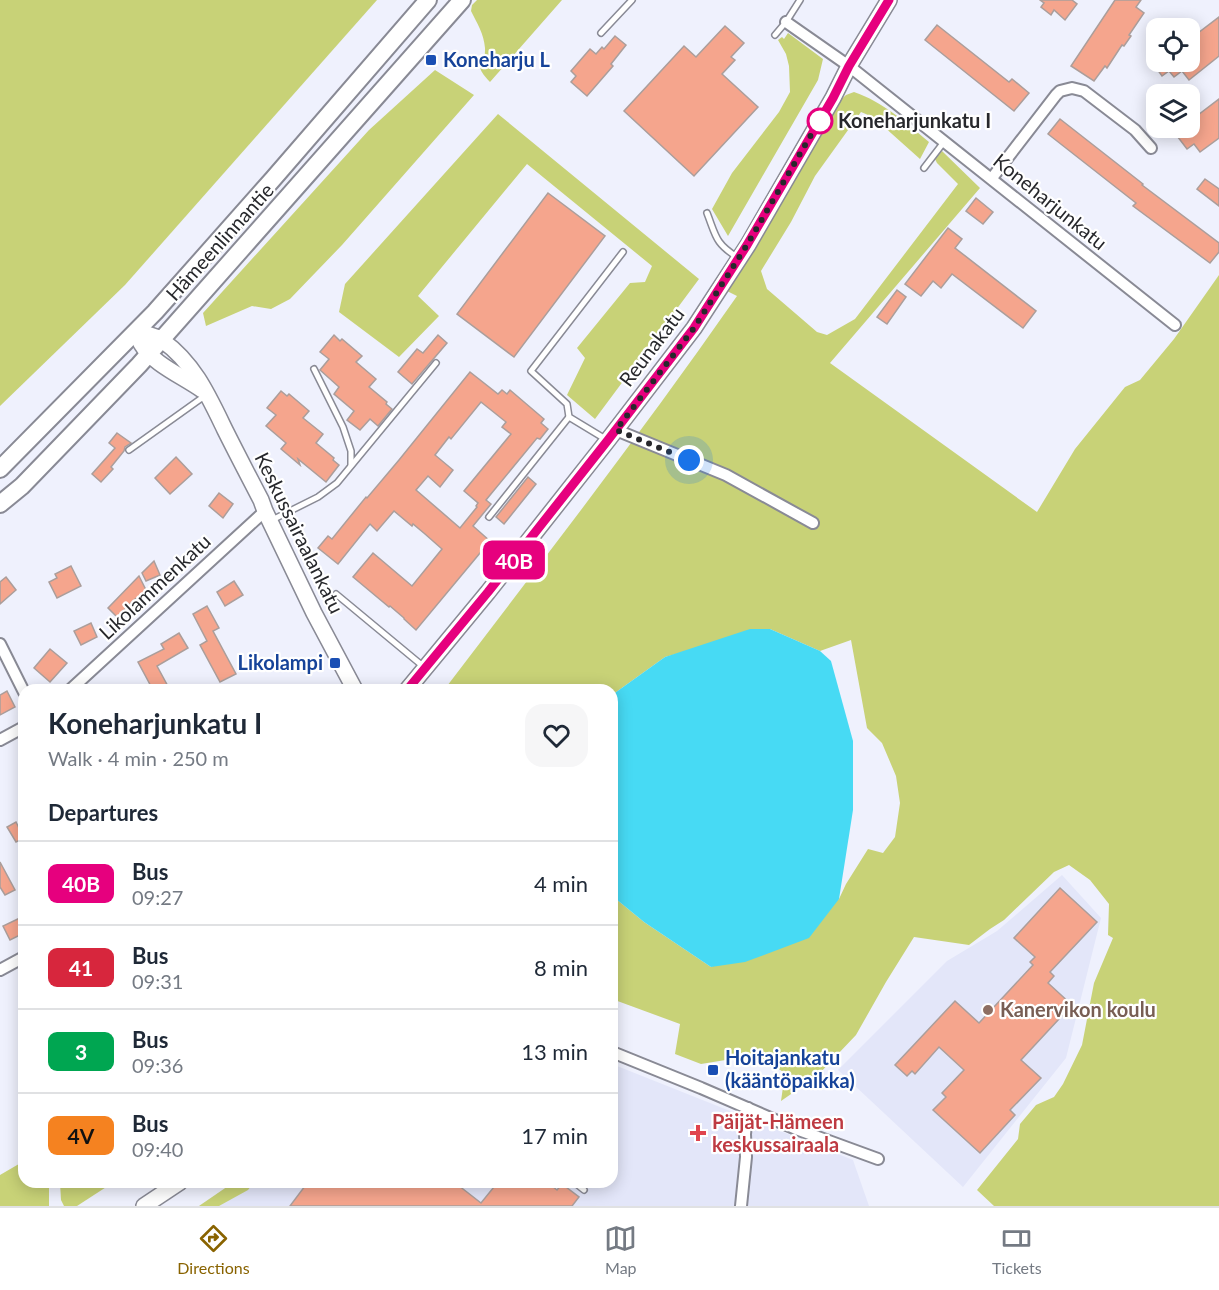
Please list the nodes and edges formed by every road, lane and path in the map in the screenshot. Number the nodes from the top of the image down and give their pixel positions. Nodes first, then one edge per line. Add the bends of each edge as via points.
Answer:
1 (428, 0) edge
2 (462, 0) edge
3 (632, 0) edge
4 (800, 0) edge
5 (889, 0) edge
6 (786, 22) junction
7 (601, 33) dead end
8 (775, 35) dead end
9 (849, 66) junction
10 (944, 142) junction
11 (1151, 148) dead end
12 (924, 168) dead end
13 (992, 178) junction
14 (707, 213) dead end
15 (622, 252) dead end
16 (739, 258) junction
17 (1175, 325) dead end
18 (137, 332) junction
19 (161, 340) junction
20 (148, 354) junction
21 (436, 363) dead end
22 (314, 369) dead end
23 (207, 394) junction
24 (569, 417) junction
25 (612, 435) junction
26 (129, 450) dead end
27 (351, 465) junction
28 (0, 470) edge
29 (0, 504) edge
30 (267, 516) junction
31 (489, 517) dead end
32 (813, 523) dead end
33 (336, 594) dead end
34 (0, 644) edge
35 (425, 668) junction
36 (20, 684) edge
37 (77, 684) edge
38 (352, 684) edge
39 (412, 684) edge
40 (18, 730) edge
41 (0, 740) edge
42 (18, 960) edge
43 (0, 970) edge
44 (618, 1055) edge
45 (748, 1108) junction
46 (878, 1159) dead end
47 (171, 1188) edge
48 (582, 1188) edge
49 (584, 1190) dead end
50 (144, 1206) edge
51 (741, 1206) edge

1 - 18 main road, Hämeenlinnantie
2 - 19 main road, Hämeenlinnantie
3 - 7 lane
4 - 6 lane
5 - 9 street, Reunakatu
6 - 8 lane
6 - 9 street, Koneharjunkatu
9 - 10 street, Koneharjunkatu
9 - 16 street, Reunakatu
10 - 12 lane
10 - 13 street, Koneharjunkatu
11 - 13 street via 1135,130 1084,91 1065,89 1056,95
13 - 17 street, Koneharjunkatu
14 - 16 lane via 718,242
15 - 24 lane via 531,371 567,404
16 - 25 street, Reunakatu via 694,328
18 - 19 street, Keskussairaalankatu
18 - 20 street, Keskussairaalankatu
18 - 28 main road, Hämeenlinnantie
19 - 20 main road, Hämeenlinnantie
19 - 23 street, Keskussairaalankatu via 192,369
20 - 23 street, Keskussairaalankatu
20 - 29 main road, Hämeenlinnantie via 22,486
21 - 27 lane
22 - 27 lane via 343,426
23 - 26 lane
23 - 30 street, Keskussairaalankatu
24 - 25 lane
24 - 31 lane
25 - 32 street via 726,474
25 - 35 street, Reunakatu
27 - 30 lane via 337,483 318,497
30 - 37 street, Likolammenkatu
30 - 38 street, Keskussairaalankatu
33 - 35 lane
34 - 36 street
35 - 39 street, Reunakatu
40 - 41 street
42 - 43 street
44 - 45 street
45 - 46 street
45 - 51 street
47 - 50 street
48 - 49 lane

